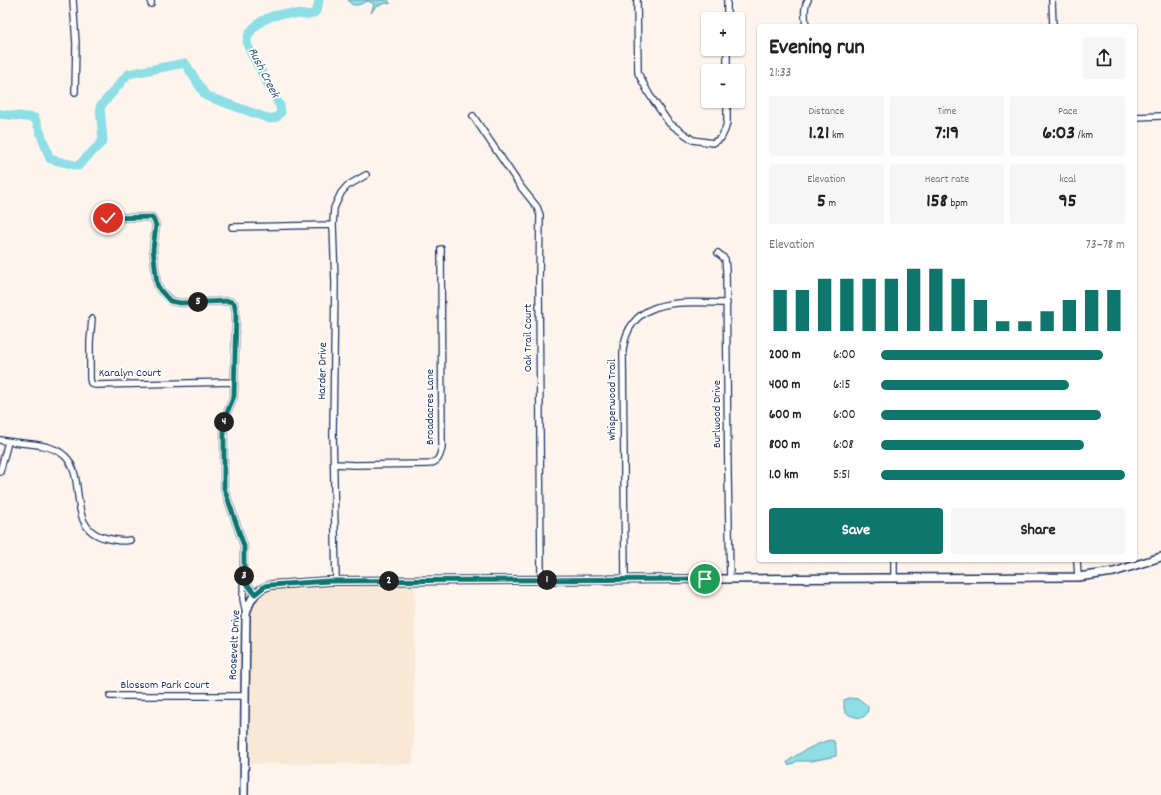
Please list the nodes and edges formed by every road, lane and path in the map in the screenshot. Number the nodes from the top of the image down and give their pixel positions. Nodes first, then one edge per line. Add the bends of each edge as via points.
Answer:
1 (72, 0) edge
2 (637, 0) edge
3 (727, 0) edge
4 (808, 0) edge
5 (1052, 0) edge
6 (727, 12) edge
7 (806, 24) edge
8 (1053, 24) edge
9 (75, 92) dead end
10 (727, 108) edge
11 (473, 116) dead end
12 (1161, 116) edge
13 (1137, 117) edge
14 (366, 175) dead end
15 (108, 218) dead end
16 (333, 225) junction
17 (232, 227) dead end
18 (441, 249) dead end
19 (718, 253) dead end
20 (727, 302) junction
21 (92, 319) dead end
22 (234, 382) junction
23 (0, 440) edge
24 (8, 442) junction
25 (334, 464) junction
26 (0, 472) edge
27 (130, 540) dead end
28 (1161, 557) edge
29 (894, 562) edge
30 (1077, 562) edge
31 (244, 575) junction
32 (1078, 577) junction
33 (894, 578) junction
34 (624, 579) junction
35 (730, 579) junction
36 (541, 580) junction
37 (336, 581) junction
38 (255, 594) junction
39 (246, 614) junction
40 (110, 696) dead end
41 (244, 696) junction
42 (244, 795) edge

1 - 9 street via 76,44
2 - 10 street via 638,73 649,94 670,123 693,140 713,143 722,138 727,122
3 - 6 street
4 - 7 street via 805,8
5 - 8 street
11 - 36 street, Oak Trail Court via 540,215
12 - 13 street
14 - 16 street, Harder Drive via 340,193 334,208
15 - 22 street via 152,217 156,225 153,249 157,284 170,301 234,303
16 - 17 street
16 - 25 street, Harder Drive
18 - 25 street, Broadacres Lane via 442,448 438,459 429,464
19 - 20 street, Burlwood Drive via 725,259
20 - 34 street, Whisperwood Trail via 660,305 643,314 627,330 623,350
20 - 35 street, Burlwood Drive
21 - 22 street, Karalyn Court via 90,379 95,385
22 - 31 street via 234,396 224,420 224,488 244,546
23 - 24 street
24 - 26 street
24 - 27 street via 46,446 61,453 71,463 86,526 99,537 120,542
25 - 37 street, Harder Drive
28 - 32 street via 1114,572
29 - 33 street
30 - 32 street
31 - 38 street
31 - 39 street via 242,599
32 - 33 street
33 - 35 street
34 - 35 street
34 - 36 street
36 - 37 street
37 - 38 street via 271,585 265,586
38 - 39 street, Roosevelt Drive
39 - 41 street, Roosevelt Drive
40 - 41 street, Blossom Park Court
41 - 42 street, Roosevelt Drive

